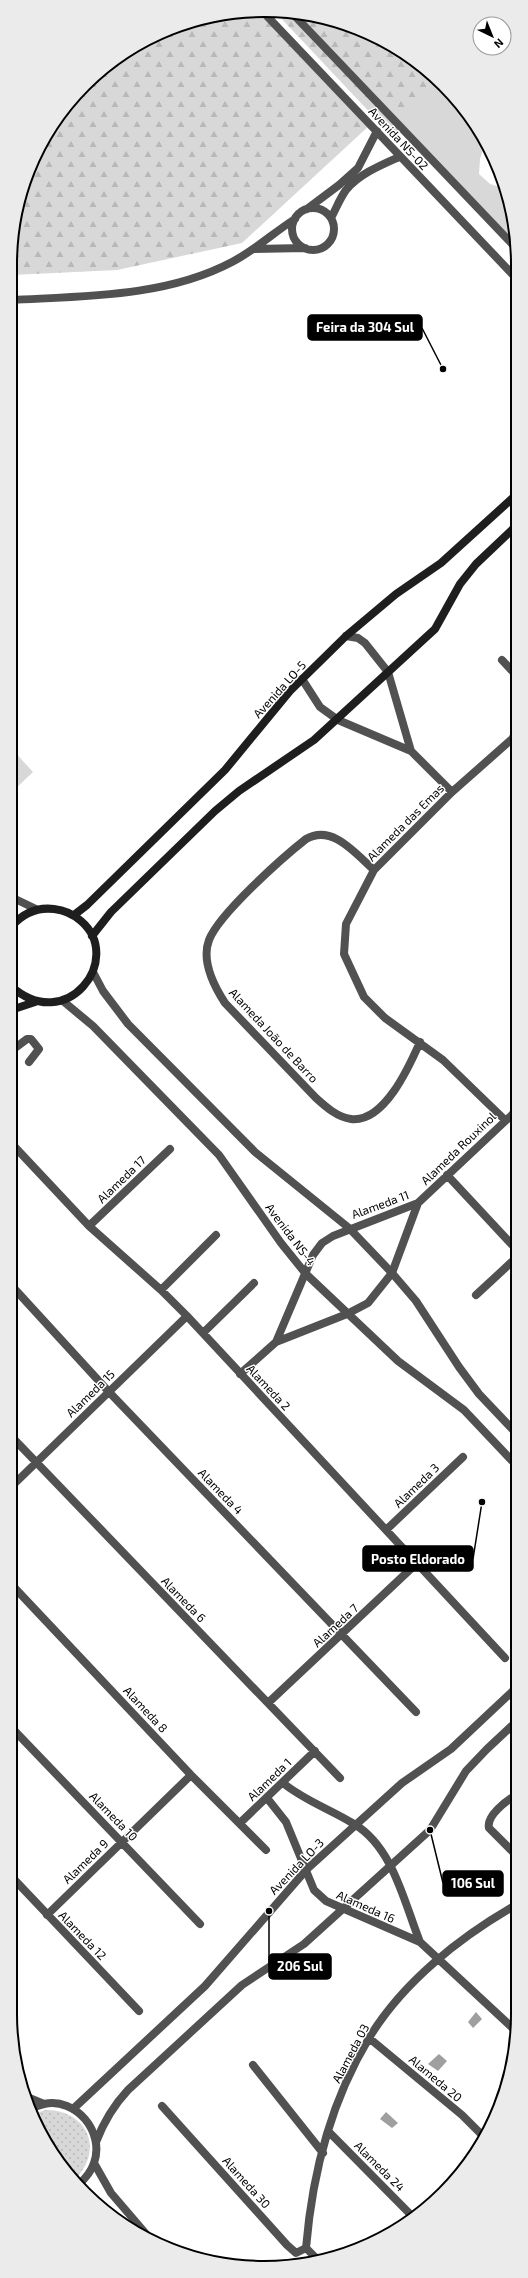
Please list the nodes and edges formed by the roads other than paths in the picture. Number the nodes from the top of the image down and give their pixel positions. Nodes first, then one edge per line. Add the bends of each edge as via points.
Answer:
1 (268, 17) edge
2 (298, 19) edge
3 (377, 131) junction
4 (399, 157) junction
5 (306, 210) junction
6 (330, 218) junction
7 (295, 219) junction
8 (510, 241) edge
9 (305, 248) junction
10 (254, 250) junction
11 (511, 273) edge
12 (17, 300) edge
13 (511, 500) edge
14 (511, 531) edge
15 (346, 636) junction
16 (502, 660) dead end
17 (511, 670) edge
18 (388, 672) junction
19 (302, 679) junction
20 (338, 720) junction
21 (511, 742) edge
22 (411, 751) junction
23 (452, 792) junction
24 (374, 870) junction
25 (17, 899) edge
26 (36, 909) junction
27 (74, 915) junction
28 (17, 920) edge
29 (92, 936) junction
30 (93, 972) junction
31 (17, 992) edge
32 (63, 1001) junction
33 (35, 1002) junction
34 (17, 1008) edge
35 (420, 1042) junction
36 (17, 1046) edge
37 (29, 1062) dead end
38 (511, 1115) edge
39 (505, 1120) junction
40 (17, 1149) edge
41 (170, 1149) dead end
42 (447, 1175) junction
43 (418, 1203) junction
44 (89, 1226) junction
45 (349, 1228) junction
46 (216, 1236) dead end
47 (511, 1244) edge
48 (511, 1262) edge
49 (392, 1273) junction
50 (306, 1274) junction
51 (254, 1283) dead end
52 (161, 1290) junction
53 (17, 1292) edge
54 (476, 1294) dead end
55 (347, 1314) junction
56 (187, 1316) junction
57 (202, 1333) junction
58 (276, 1342) junction
59 (240, 1374) junction
60 (109, 1392) junction
61 (511, 1428) edge
62 (17, 1442) edge
63 (463, 1457) dead end
64 (511, 1460) edge
65 (36, 1463) junction
66 (17, 1481) edge
67 (386, 1530) junction
68 (418, 1563) junction
69 (17, 1591) edge
70 (343, 1635) junction
71 (505, 1658) dead end
72 (511, 1693) edge
73 (268, 1703) junction
74 (416, 1712) dead end
75 (511, 1726) edge
76 (17, 1733) edge
77 (315, 1751) junction
78 (191, 1775) junction
79 (340, 1778) dead end
80 (283, 1783) junction
81 (267, 1798) junction
82 (511, 1799) edge
83 (240, 1823) junction
84 (355, 1824) junction
85 (122, 1843) junction
86 (266, 1850) dead end
87 (511, 1850) edge
88 (390, 1865) junction
89 (307, 1869) junction
90 (17, 1886) edge
91 (511, 1908) edge
92 (343, 1909) junction
93 (47, 1915) junction
94 (200, 1924) dead end
95 (420, 1942) junction
96 (438, 1960) junction
97 (139, 2011) dead end
98 (510, 2026) edge
99 (369, 2038) junction
100 (253, 2065) dead end
101 (32, 2100) edge
102 (44, 2104) junction
103 (162, 2106) dead end
104 (35, 2107) edge
105 (73, 2108) junction
106 (328, 2131) junction
107 (480, 2133) edge
108 (96, 2142) junction
109 (323, 2152) junction
110 (94, 2163) junction
111 (82, 2181) edge
112 (409, 2213) edge
113 (142, 2229) edge
114 (306, 2248) junction
115 (314, 2256) edge

1 - 3 street, Avenida NS-02
2 - 8 street, Avenida NS-02
3 - 4 street, Avenida NS-02
3 - 5 street via 358,168
4 - 6 street via 355,182 344,192
4 - 11 street, Avenida NS-02
5 - 6 street via 322,210
5 - 7 street
6 - 9 street via 334,230 329,243 318,250
7 - 9 street via 294,236
7 - 10 street
9 - 10 street
10 - 12 street via 207,273 174,283 124,293
13 - 15 main road, Avenida LO-5 via 441,563 396,594
14 - 18 main road via 476,564 460,584 434,629
15 - 18 street via 358,638 365,643
15 - 19 main road, Avenida LO-5
16 - 17 street
18 - 20 main road
18 - 22 street
19 - 20 street via 320,707
19 - 27 main road, Avenida LO-5 via 210,786 88,905
20 - 22 street
20 - 29 main road via 215,811 111,912
21 - 23 street, Alameda das Emas
22 - 23 street
23 - 24 street, Alameda das Emas
24 - 35 street, Alameda das Emas via 358,896 346,924 344,954 364,997 385,1018
24 - 35 street, Alameda João de Barro via 353,850 324,834 315,834 306,839 232,909 209,940 207,954 214,985 225,1003 316,1098 329,1109 351,1119 364,1118 379,1108 407,1070
25 - 26 street
26 - 27 main road via 60,909
26 - 28 main road
27 - 29 main road via 85,924
29 - 30 main road via 96,960
30 - 32 main road via 81,990
30 - 45 street via 103,992 128,1024 255,1152
31 - 33 main road
32 - 33 main road via 52,1004
32 - 50 street, Avenida NS-4 via 94,1026 219,1155
33 - 34 main road
35 - 39 street, Alameda das Emas via 458,1073
36 - 37 street via 31,1039 39,1049
38 - 39 street, Alameda Rouxinol
39 - 42 street, Alameda Rouxinol
40 - 44 street, Alameda 2
41 - 44 street, Alameda 17
42 - 43 street, Alameda Rouxinol
42 - 47 street
43 - 45 street, Alameda 11
43 - 49 street, Alameda 11
44 - 52 street, Alameda 2
45 - 49 street
45 - 50 street, Alameda 11 via 322,1243 313,1255
46 - 52 street
48 - 54 street
49 - 55 street, Alameda 11 via 368,1303
49 - 61 street via 416,1301 479,1394
50 - 55 street, Avenida NS-4
50 - 58 street, Alameda 11
51 - 57 street
52 - 56 street, Alameda 2
53 - 60 street, Alameda 4
55 - 58 street, Alameda 11
55 - 64 street, Avenida NS-4 via 398,1361 464,1410
56 - 57 street, Alameda 2
56 - 60 street, Alameda 15
57 - 59 street, Alameda 2
58 - 59 street, Alameda 11
59 - 67 street, Alameda 2
60 - 65 street, Alameda 15
60 - 70 street, Alameda 4
62 - 65 street, Alameda 6
63 - 67 street, Alameda 3
65 - 66 street, Alameda 15
65 - 73 street, Alameda 6
67 - 68 street, Alameda 2
68 - 70 street, Alameda 7
68 - 71 street, Alameda 2
69 - 78 street, Alameda 8
70 - 73 street, Alameda 7
70 - 74 street, Alameda 4
72 - 84 street, Avenida LO-3 via 451,1749 402,1783
73 - 77 street, Alameda 6
75 - 88 street via 466,1771 430,1830
76 - 85 street, Alameda 10
77 - 79 street, Alameda 6
77 - 80 street, Alameda 1
78 - 83 street, Alameda 8
78 - 85 street, Alameda 9
80 - 81 street, Alameda 1
80 - 84 street, Alameda 16 via 298,1795
81 - 83 street, Alameda 1
81 - 89 street, Alameda 16 via 286,1822
82 - 87 street via 490,1817 488,1823 488,1828
83 - 86 street, Alameda 8
84 - 88 street, Alameda 16 via 384,1852
84 - 89 street, Avenida LO-3
85 - 93 street, Alameda 9
85 - 94 street, Alameda 10
88 - 92 street
88 - 95 street, Alameda 16
89 - 92 street, Alameda 16 via 314,1890 326,1901
89 - 105 street, Avenida LO-3 via 205,1986
90 - 93 street, Alameda 12
91 - 96 street, Alameda 03 via 476,1930
92 - 95 street, Alameda 16
92 - 108 street via 304,1944 242,1985 128,2090 104,2120
93 - 97 street, Alameda 12
95 - 96 street, Alameda 16
96 - 98 street, Alameda 16
96 - 99 street, Alameda 03 via 392,2007
99 - 106 street, Alameda 03 via 344,2088
99 - 107 street, Alameda 20 via 462,2115
100 - 109 street
101 - 102 street
102 - 104 street
102 - 105 street via 59,2104
103 - 114 street, Alameda 30 via 287,2245 296,2253
105 - 108 street via 84,2117 92,2129
106 - 109 street, Alameda 03
106 - 112 street, Alameda 24
108 - 110 street
109 - 114 street, Alameda 03 via 309,2213
110 - 111 street
110 - 113 street via 111,2193
114 - 115 street

